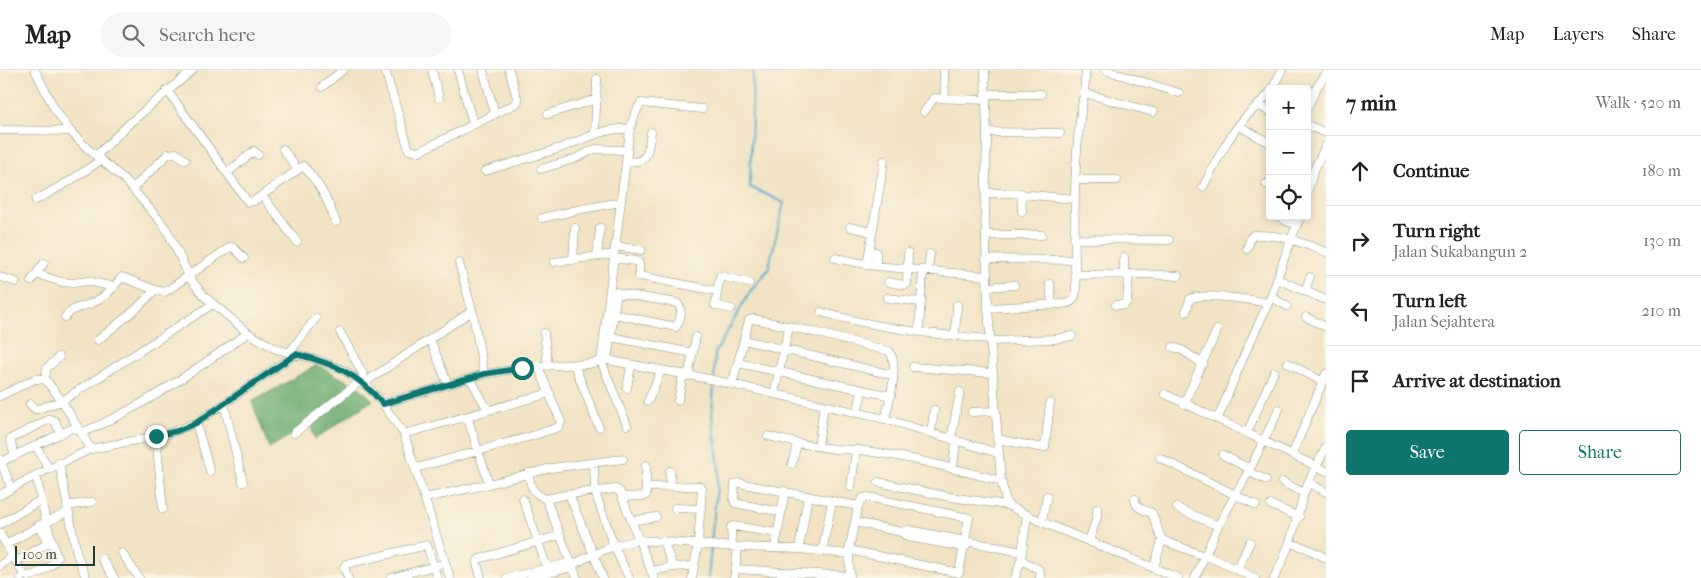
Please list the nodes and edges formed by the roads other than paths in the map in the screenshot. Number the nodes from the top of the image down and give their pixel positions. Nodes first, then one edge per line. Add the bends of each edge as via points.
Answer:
1 (193, 70) edge
2 (343, 70) edge
3 (385, 70) edge
4 (432, 70) edge
5 (458, 70) edge
6 (483, 70) edge
7 (509, 70) edge
8 (944, 70) edge
9 (985, 70) edge
10 (1086, 70) edge
11 (1282, 70) edge
12 (36, 71) edge
13 (1110, 71) edge
14 (1326, 74) edge
15 (597, 79) dead end
16 (1274, 85) edge
17 (322, 87) dead end
18 (167, 90) junction
19 (1084, 93) junction
20 (1179, 93) dead end
21 (1041, 94) dead end
22 (1266, 96) edge
23 (986, 97) junction
24 (440, 98) dead end
25 (945, 98) junction
26 (597, 99) junction
27 (1311, 100) edge
28 (1258, 104) junction
29 (702, 109) dead end
30 (1266, 109) edge
31 (924, 112) dead end
32 (1154, 112) dead end
33 (495, 114) junction
34 (548, 114) dead end
35 (473, 124) junction
36 (1239, 126) junction
37 (1311, 127) edge
38 (630, 129) junction
39 (0, 130) edge
40 (70, 131) junction
41 (651, 132) dead end
42 (987, 132) junction
43 (1326, 133) edge
44 (595, 134) junction
45 (1060, 134) dead end
46 (1266, 140) edge
47 (1326, 145) edge
48 (283, 149) dead end
49 (626, 150) junction
50 (258, 155) dead end
51 (1324, 157) edge
52 (99, 158) junction
53 (185, 160) dead end
54 (626, 161) junction
55 (884, 161) dead end
56 (1311, 168) edge
57 (297, 169) junction
58 (541, 169) dead end
59 (485, 171) dead end
60 (227, 173) junction
61 (1076, 180) junction
62 (1117, 180) dead end
63 (1203, 187) dead end
64 (133, 188) junction
65 (986, 193) junction
66 (1021, 193) junction
67 (262, 195) junction
68 (1075, 199) junction
69 (36, 200) dead end
70 (621, 202) junction
71 (1022, 211) dead end
72 (542, 218) dead end
73 (1285, 220) edge
74 (1299, 220) edge
75 (336, 222) dead end
76 (1297, 225) junction
77 (850, 227) dead end
78 (575, 228) dead end
79 (600, 228) dead end
80 (872, 232) junction
81 (986, 235) junction
82 (1042, 235) dead end
83 (1074, 239) junction
84 (1293, 239) junction
85 (1169, 240) dead end
86 (298, 242) dead end
87 (1247, 248) dead end
88 (641, 250) dead end
89 (876, 252) dead end
90 (1326, 252) edge
91 (614, 253) junction
92 (908, 253) dead end
93 (930, 254) dead end
94 (597, 256) junction
95 (1124, 257) dead end
96 (244, 258) dead end
97 (835, 258) dead end
98 (986, 259) junction
99 (573, 260) junction
100 (1075, 260) junction
101 (554, 262) dead end
102 (44, 263) dead end
103 (460, 263) dead end
104 (867, 265) junction
105 (876, 266) junction
106 (908, 270) junction
107 (925, 270) junction
108 (1126, 274) junction
109 (1075, 275) junction
110 (188, 276) junction
111 (987, 276) junction
112 (1178, 276) dead end
113 (0, 277) edge
114 (1310, 277) dead end
115 (1277, 279) junction
116 (16, 282) dead end
117 (888, 282) dead end
118 (749, 283) dead end
119 (1050, 284) dead end
120 (1014, 285) dead end
121 (114, 286) junction
122 (987, 288) junction
123 (155, 290) junction
124 (717, 290) junction
125 (1305, 291) junction
126 (614, 292) junction
127 (886, 298) dead end
128 (1270, 300) junction
129 (1326, 300) edge
130 (921, 302) junction
131 (213, 304) junction
132 (957, 305) dead end
133 (1052, 305) junction
134 (1116, 305) dead end
135 (1287, 306) dead end
136 (988, 308) junction
137 (732, 309) dead end
138 (472, 311) junction
139 (821, 312) dead end
140 (1186, 312) dead end
141 (614, 314) junction
142 (65, 317) dead end
143 (1306, 317) dead end
144 (316, 318) dead end
145 (789, 327) junction
146 (1326, 327) edge
147 (1217, 330) dead end
148 (919, 331) junction
149 (340, 332) dead end
150 (248, 333) junction
151 (544, 333) dead end
152 (1072, 336) dead end
153 (611, 337) junction
154 (696, 337) dead end
155 (955, 337) junction
156 (430, 339) junction
157 (98, 340) dead end
158 (744, 340) junction
159 (990, 340) junction
160 (1173, 347) dead end
161 (784, 349) junction
162 (292, 353) junction
163 (693, 353) junction
164 (59, 357) dead end
165 (604, 361) junction
166 (738, 362) junction
167 (1288, 363) dead end
168 (574, 364) junction
169 (1202, 364) junction
170 (631, 365) junction
171 (538, 366) junction
172 (548, 366) junction
173 (913, 367) dead end
174 (661, 371) junction
175 (779, 372) junction
176 (1274, 372) dead end
177 (992, 373) junction
178 (484, 374) junction
179 (893, 375) junction
180 (686, 376) junction
181 (470, 378) junction
182 (1325, 378) edge
183 (45, 379) junction
184 (363, 383) junction
185 (448, 385) junction
186 (732, 385) junction
187 (627, 388) dead end
188 (862, 391) junction
189 (960, 392) dead end
190 (550, 393) junction
191 (774, 394) junction
192 (1165, 394) dead end
193 (0, 396) edge
194 (891, 396) junction
195 (678, 400) dead end
196 (62, 401) junction
197 (648, 401) dead end
198 (1050, 403) dead end
199 (30, 404) dead end
200 (224, 404) junction
201 (383, 404) junction
202 (1184, 404) junction
203 (824, 406) junction
204 (1279, 409) dead end
205 (488, 410) junction
206 (934, 410) dead end
207 (995, 411) junction
208 (972, 412) dead end
209 (857, 413) junction
210 (467, 416) junction
211 (1218, 418) junction
212 (885, 419) junction
213 (196, 423) junction
214 (627, 425) dead end
215 (599, 427) dead end
216 (33, 428) junction
217 (79, 430) junction
218 (294, 433) dead end
219 (931, 433) junction
220 (1247, 433) junction
221 (61, 434) junction
222 (404, 434) junction
223 (156, 436) junction
224 (768, 436) dead end
225 (997, 439) junction
226 (954, 440) junction
227 (1263, 440) junction
228 (797, 444) junction
229 (38, 445) junction
230 (818, 446) junction
231 (1326, 447) edge
232 (91, 449) junction
233 (856, 450) junction
234 (479, 451) junction
235 (998, 453) junction
236 (1223, 455) dead end
237 (1292, 455) junction
238 (15, 456) junction
239 (1160, 458) dead end
240 (0, 460) edge
241 (623, 460) dead end
242 (594, 463) junction
243 (59, 464) junction
244 (792, 464) dead end
245 (646, 465) dead end
246 (1318, 467) junction
247 (49, 468) junction
248 (416, 468) junction
249 (953, 468) junction
250 (670, 470) dead end
251 (1249, 470) junction
252 (1326, 470) edge
253 (210, 471) dead end
254 (529, 473) junction
255 (36, 475) junction
256 (1266, 480) dead end
257 (1000, 481) junction
258 (243, 482) dead end
259 (878, 482) dead end
260 (1282, 482) dead end
261 (1309, 483) junction
262 (489, 484) junction
263 (647, 486) junction
264 (670, 486) junction
265 (851, 487) dead end
266 (12, 488) junction
267 (784, 491) junction
268 (595, 492) junction
269 (1326, 492) edge
270 (569, 494) junction
271 (1235, 494) junction
272 (1304, 494) junction
273 (0, 495) edge
274 (808, 496) junction
275 (1047, 496) dead end
276 (622, 497) junction
277 (425, 498) junction
278 (546, 498) junction
279 (523, 499) dead end
280 (1135, 499) dead end
281 (41, 500) junction
282 (832, 501) junction
283 (92, 502) dead end
284 (1007, 505) junction
285 (1256, 505) dead end
286 (1271, 505) dead end
287 (858, 506) junction
288 (675, 508) dead end
289 (1177, 508) dead end
290 (67, 509) junction
291 (163, 509) dead end
292 (701, 509) junction
293 (1097, 509) dead end
294 (781, 512) junction
295 (1027, 515) junction
296 (656, 517) dead end
297 (1299, 517) junction
298 (632, 521) junction
299 (855, 522) junction
300 (1042, 522) junction
301 (43, 523) junction
302 (0, 524) edge
303 (1218, 526) junction
304 (777, 533) junction
305 (0, 534) edge
306 (560, 535) junction
307 (638, 540) junction
308 (1162, 540) junction
309 (538, 541) junction
310 (663, 541) junction
311 (1089, 541) junction
312 (50, 542) junction
313 (438, 542) junction
314 (1250, 542) dead end
315 (1290, 543) junction
316 (6, 544) junction
317 (700, 544) junction
318 (967, 544) junction
319 (427, 545) junction
320 (614, 546) junction
321 (734, 546) junction
322 (775, 548) junction
323 (799, 549) junction
324 (822, 552) junction
325 (850, 552) junction
326 (122, 553) dead end
327 (592, 555) junction
328 (1021, 556) junction
329 (1204, 556) junction
330 (15, 558) junction
331 (1326, 558) edge
332 (102, 559) dead end
333 (445, 564) junction
334 (573, 564) junction
335 (0, 566) edge
336 (694, 566) junction
337 (434, 567) junction
338 (672, 567) junction
339 (1156, 568) junction
340 (736, 569) junction
341 (548, 570) junction
342 (1239, 573) edge
343 (652, 574) edge
344 (959, 575) edge
345 (22, 577) edge
346 (850, 577) edge
347 (86, 578) edge
348 (114, 578) edge
349 (139, 578) edge
350 (348, 578) edge
351 (391, 578) edge
352 (437, 578) edge
353 (450, 578) edge
354 (481, 578) edge
355 (508, 578) edge
356 (532, 578) edge
357 (577, 578) edge
358 (603, 578) edge
359 (628, 578) edge
360 (692, 578) edge
361 (734, 578) edge
362 (1015, 578) edge
363 (1040, 578) edge
364 (1158, 578) edge
365 (1178, 578) edge
366 (1195, 578) edge
367 (1255, 578) edge
368 (1274, 578) edge

1 - 18 street
2 - 17 street
3 - 35 street via 409,150 418,152
4 - 24 street
5 - 35 street
6 - 33 street
7 - 33 street via 518,101
8 - 25 street
9 - 23 street
10 - 19 street
11 - 16 street
12 - 40 street via 54,108
13 - 20 street
14 - 27 street
15 - 26 street
18 - 52 street via 131,122
18 - 60 street
19 - 32 street
19 - 61 street
21 - 23 street
22 - 28 street
23 - 25 street
23 - 42 street
25 - 31 street via 934,98
26 - 34 street
26 - 44 street
28 - 30 street
28 - 36 street
29 - 38 street via 641,103
33 - 35 street
36 - 46 street
36 - 63 street
37 - 43 street
38 - 44 street
38 - 49 street
39 - 40 street
40 - 52 street
41 - 54 street via 643,159
42 - 45 street
42 - 65 street
44 - 59 street
47 - 51 street
48 - 57 street
49 - 54 street
49 - 58 street via 595,149
50 - 60 street via 254,151
51 - 56 street
52 - 64 street
52 - 69 street via 70,181
53 - 64 street via 176,153 168,154
54 - 70 street
55 - 80 street
57 - 67 street
57 - 75 street via 303,166 315,180
60 - 67 street via 248,202
61 - 62 street
61 - 68 street
64 - 110 street via 164,227
65 - 66 street
65 - 81 street
66 - 68 street
66 - 71 street
67 - 86 street
68 - 83 street
70 - 72 street
70 - 91 street
73 - 76 street
74 - 76 street
76 - 84 street
77 - 80 street
78 - 99 street
79 - 94 street
80 - 104 street
81 - 82 street
81 - 98 street
83 - 85 street
83 - 100 street
84 - 87 street via 1253,235
84 - 90 street
84 - 115 street
88 - 91 street
89 - 105 street
91 - 94 street
91 - 124 street via 639,263 639,276
91 - 126 street
92 - 106 street
93 - 107 street
94 - 99 street
95 - 108 street
96 - 110 street via 230,247
97 - 104 street
98 - 100 street
98 - 111 street
99 - 101 street
100 - 109 street
102 - 121 street via 34,277
103 - 138 street
104 - 105 street
105 - 106 street
106 - 107 street
106 - 117 street via 906,284
107 - 111 street
107 - 130 street
108 - 109 street
108 - 112 street
108 - 134 street via 1127,301 1124,305
109 - 133 street via 1074,300
110 - 123 street via 168,291
110 - 131 street
111 - 122 street
113 - 116 street
114 - 125 street
115 - 125 street
115 - 128 street
118 - 124 street via 720,276
119 - 133 street
120 - 122 street
121 - 123 street via 122,277
121 - 142 street via 98,300 76,307
122 - 136 street
123 - 157 street
124 - 137 street via 715,305
125 - 129 street
126 - 141 street
126 - 141 street via 677,303 681,313 676,327
126 - 165 street
127 - 130 street
128 - 135 street
128 - 140 street via 1196,297 1190,299
128 - 211 street
130 - 148 street
131 - 150 street
131 - 196 street
132 - 155 street
133 - 136 street
136 - 159 street
138 - 156 street
138 - 178 street
139 - 148 street via 888,328
141 - 153 street
143 - 146 street
144 - 162 street
145 - 158 street via 751,319
145 - 161 street
145 - 179 street via 889,352 893,358
147 - 169 street
148 - 155 street
149 - 184 street via 363,376
150 - 162 street via 269,346
150 - 217 street via 128,411
151 - 172 street
152 - 159 street
153 - 163 street
153 - 165 street
154 - 163 street
155 - 159 street
156 - 184 street
156 - 185 street
158 - 161 street
158 - 166 street
159 - 177 street
160 - 169 street
161 - 175 street
161 - 179 street
162 - 184 street via 335,366
162 - 200 street
163 - 180 street
164 - 183 street via 47,368
165 - 168 street
165 - 170 street
165 - 214 street
166 - 175 street
166 - 186 street
167 - 182 street
168 - 172 street
168 - 215 street
169 - 202 street
170 - 174 street
170 - 187 street
171 - 172 street
171 - 178 street
171 - 190 street
173 - 177 street
174 - 180 street
174 - 197 street
175 - 188 street
175 - 191 street
176 - 220 street
177 - 207 street
178 - 181 street
179 - 194 street
180 - 186 street
180 - 195 street
181 - 185 street
181 - 205 street
182 - 237 street
183 - 193 street via 35,379
183 - 196 street
184 - 201 street
184 - 218 street
185 - 201 street
186 - 191 street
188 - 194 street
188 - 209 street
189 - 226 street
190 - 205 street
190 - 234 street via 561,422 559,427
191 - 203 street
192 - 202 street
194 - 212 street
196 - 199 street via 37,409
196 - 217 street
198 - 225 street via 1045,447
200 - 213 street
200 - 258 street
201 - 222 street
202 - 211 street
203 - 209 street
203 - 230 street
204 - 227 street
205 - 210 street
206 - 219 street
207 - 208 street
207 - 225 street
209 - 212 street
210 - 222 street
210 - 234 street
211 - 220 street
212 - 219 street
213 - 223 street
213 - 253 street
216 - 221 street via 52,419
216 - 229 street
216 - 238 street via 10,439
217 - 221 street
217 - 232 street
219 - 226 street
220 - 227 street
221 - 229 street
222 - 248 street
223 - 232 street
223 - 291 street
224 - 228 street
225 - 235 street
226 - 235 street
226 - 249 street
227 - 237 street
227 - 251 street
228 - 230 street
228 - 244 street
229 - 238 street
229 - 247 street
230 - 233 street
231 - 246 street
232 - 243 street
233 - 249 street
233 - 265 street
234 - 248 street
234 - 262 street
235 - 257 street
236 - 251 street
237 - 246 street
238 - 240 street
239 - 271 street
240 - 266 street
241 - 242 street
242 - 254 street
242 - 268 street
243 - 247 street
243 - 290 street
245 - 263 street
246 - 252 street
246 - 261 street
247 - 255 street
248 - 277 street
249 - 257 street
250 - 264 street
251 - 256 street
251 - 271 street
254 - 262 street
254 - 278 street via 532,488
255 - 266 street
255 - 281 street
257 - 284 street
259 - 284 street
260 - 272 street
261 - 269 street
261 - 272 street
262 - 277 street
263 - 264 street
263 - 276 street via 644,496
264 - 292 street via 701,486
266 - 273 street
267 - 274 street
267 - 294 street
267 - 294 street via 736,484 735,503
268 - 270 street
268 - 276 street via 616,489
268 - 320 street
270 - 278 street
270 - 327 street
271 - 285 street
271 - 303 street
272 - 297 street
274 - 282 street
274 - 323 street
275 - 300 street
276 - 298 street
277 - 313 street
278 - 306 street
279 - 309 street
280 - 308 street via 1137,507 1152,513
281 - 301 street
281 - 302 street
282 - 287 street
282 - 324 street
283 - 290 street
284 - 295 street
286 - 297 street
287 - 299 street
287 - 318 street via 863,498 868,497 969,518
288 - 292 street
289 - 303 street
290 - 301 street
290 - 347 street via 76,554
292 - 317 street
293 - 311 street
294 - 304 street
295 - 300 street
295 - 328 street
296 - 298 street
297 - 315 street
298 - 307 street
299 - 318 street via 901,532 909,530 932,539
299 - 325 street
300 - 311 street
301 - 312 street
301 - 316 street
303 - 329 street
304 - 321 street via 733,526
304 - 322 street
305 - 316 street
306 - 309 street
306 - 334 street
307 - 310 street
307 - 320 street
307 - 343 street
308 - 329 street
308 - 339 street
309 - 341 street
309 - 354 street via 478,560
310 - 317 street
310 - 338 street
311 - 339 street
312 - 330 street
312 - 345 street via 55,561 29,577
313 - 319 street
313 - 333 street
314 - 342 street
315 - 331 street
315 - 368 street
316 - 330 street
317 - 321 street
317 - 336 street
318 - 328 street
318 - 344 street
319 - 337 street
319 - 350 street via 346,564
320 - 327 street
320 - 359 street
321 - 322 street
321 - 340 street
322 - 323 street
323 - 324 street
324 - 325 street
325 - 344 street
325 - 346 street
326 - 349 street
327 - 334 street
327 - 358 street
328 - 362 street
328 - 363 street via 1040,572
329 - 342 street
329 - 366 street
330 - 335 street
330 - 345 street
332 - 348 street
333 - 337 street
333 - 353 street
334 - 341 street
334 - 357 street
336 - 338 street
336 - 360 street
337 - 351 street
337 - 352 street
338 - 343 street
339 - 364 street
339 - 365 street
340 - 346 street
340 - 361 street
341 - 355 street
341 - 356 street
342 - 367 street

